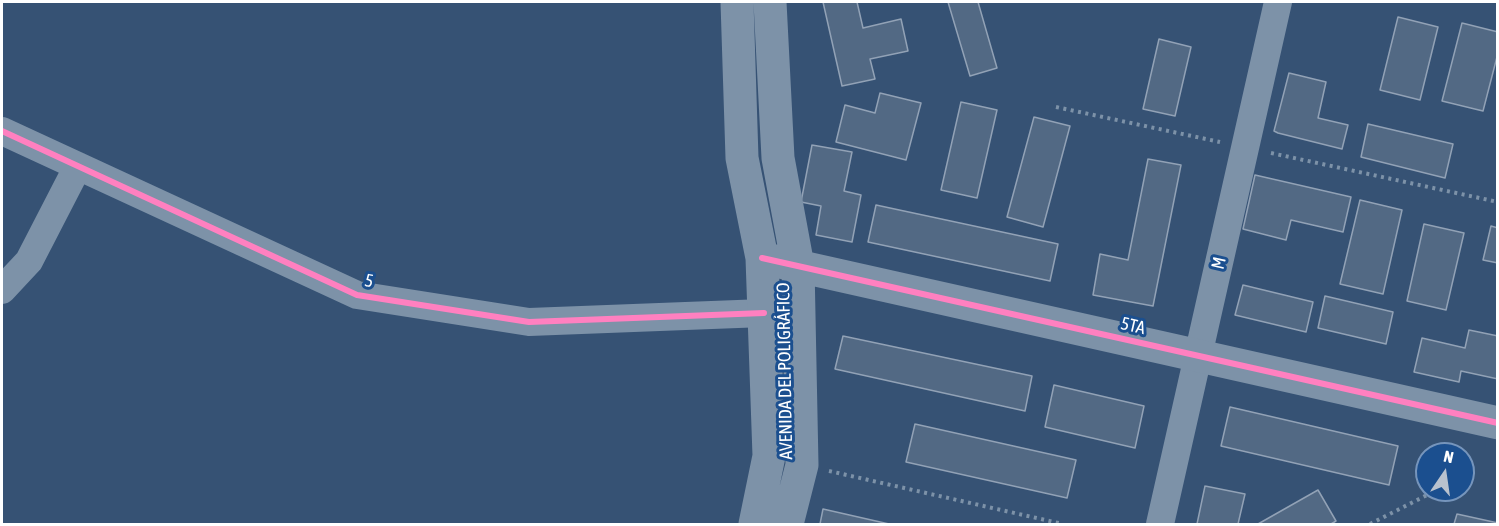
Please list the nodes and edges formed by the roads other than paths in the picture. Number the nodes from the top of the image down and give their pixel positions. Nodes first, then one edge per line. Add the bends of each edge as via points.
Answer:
1 (737, 2) edge
2 (770, 2) edge
3 (1278, 2) edge
4 (2, 131) edge
5 (78, 166) junction
6 (762, 258) junction
7 (798, 266) junction
8 (2, 290) edge
9 (764, 313) junction
10 (1198, 356) junction
11 (1497, 423) edge
12 (755, 525) edge
13 (787, 525) edge
14 (1160, 525) edge

1 - 6 street, AVENIDA DEL POLIGRÁFICO via 742,158
2 - 7 street, AVENIDA DEL POLIGRÁFICO via 778,158
3 - 10 street, M
4 - 5 street, 5
5 - 8 street via 29,261
5 - 9 street, 5 via 357,295 529,322
6 - 7 street, 5TA
6 - 9 street, AVENIDA DEL POLIGRÁFICO
7 - 10 street, 5TA
7 - 13 street, AVENIDA DEL POLIGRÁFICO via 802,465
9 - 12 street, AVENIDA DEL POLIGRÁFICO via 769,456
10 - 11 street, 5TA
10 - 14 street, M

